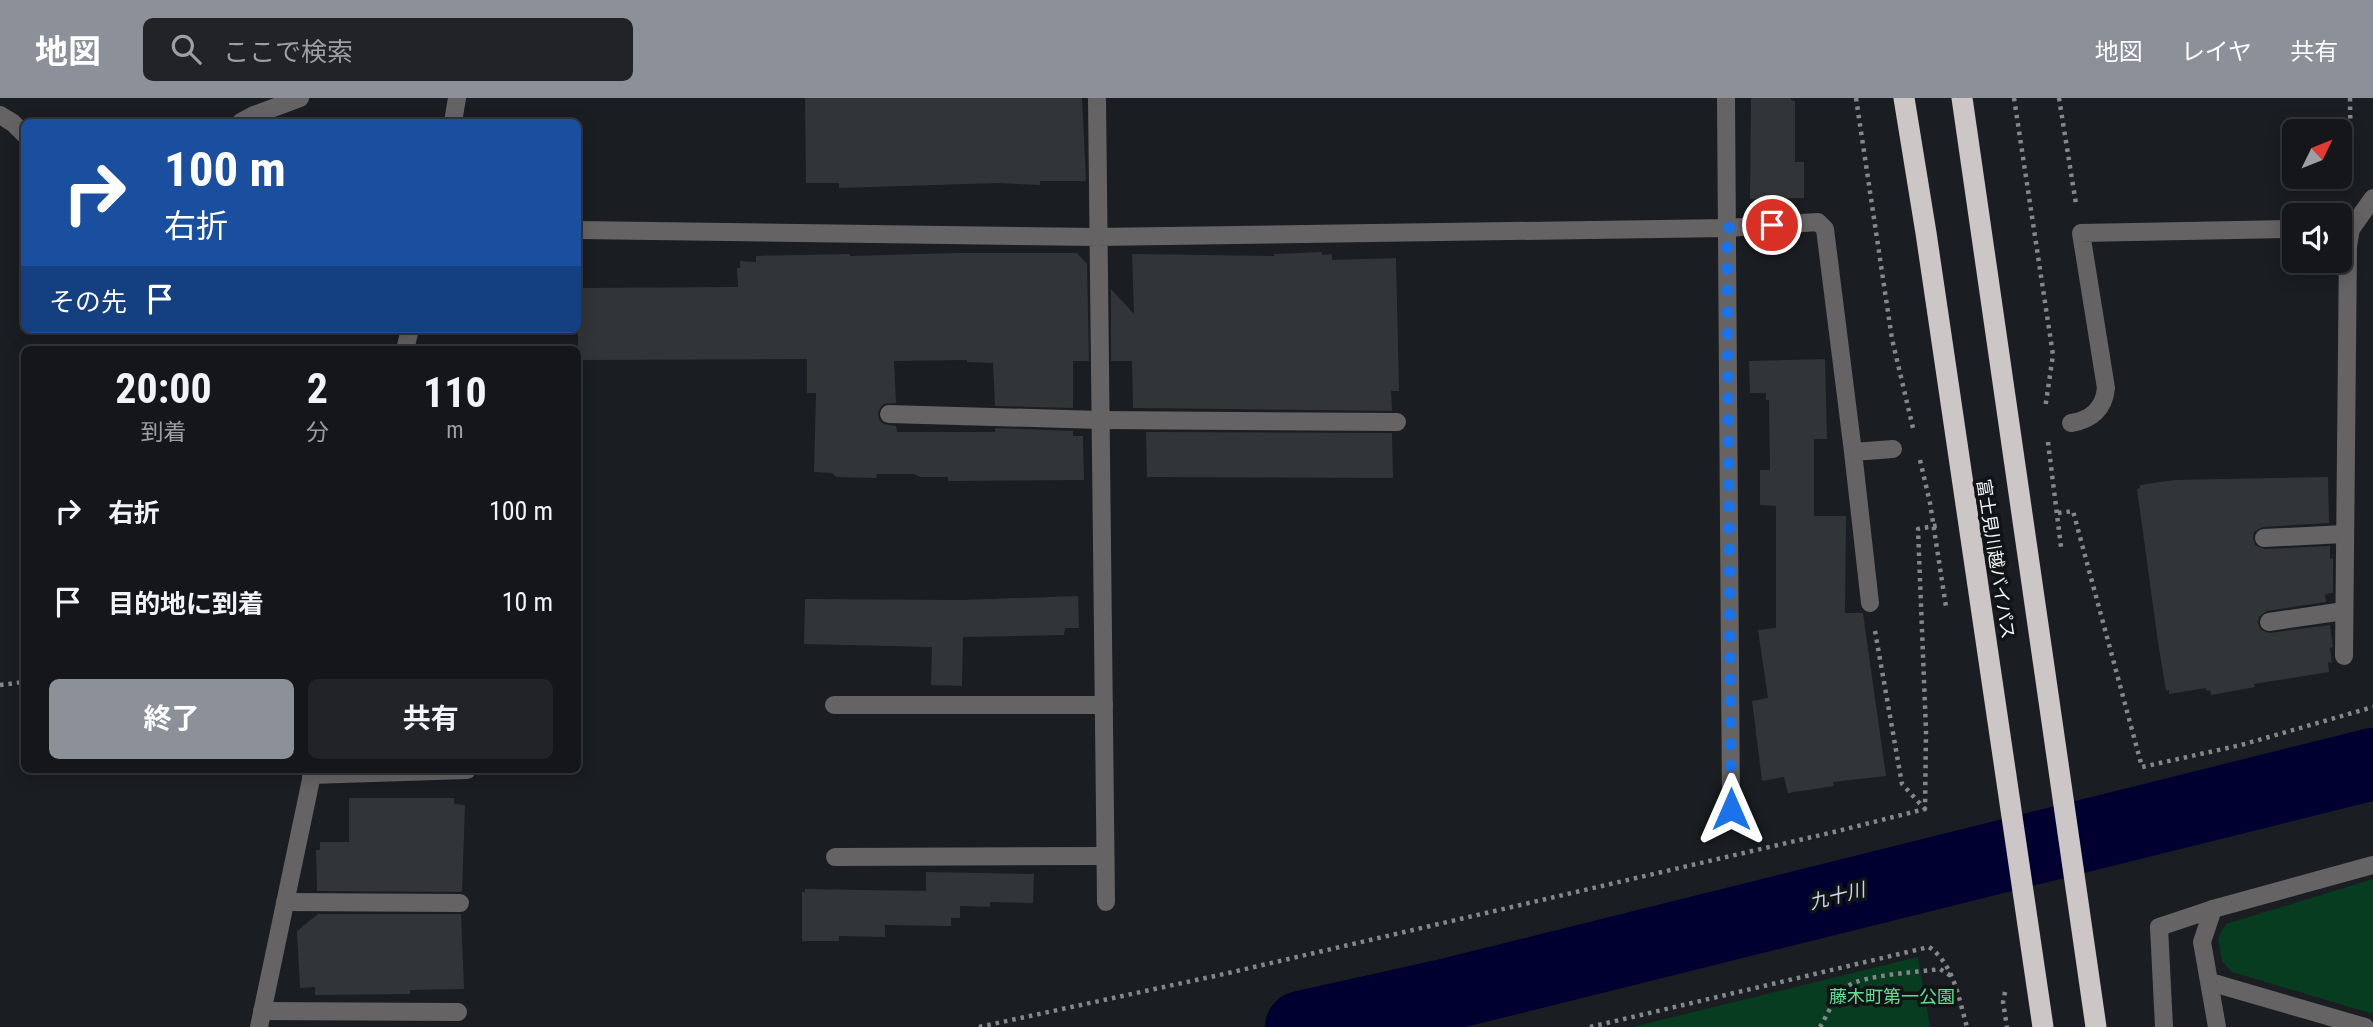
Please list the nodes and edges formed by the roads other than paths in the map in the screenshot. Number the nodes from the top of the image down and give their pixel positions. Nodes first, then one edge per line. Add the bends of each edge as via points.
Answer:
1 (300, 98) edge
2 (457, 98) edge
3 (1097, 98) edge
4 (1726, 98) edge
5 (1904, 98) edge
6 (1962, 98) edge
7 (0, 116) edge
8 (247, 119) edge
9 (454, 119) edge
10 (21, 132) edge
11 (2373, 198) edge
12 (2352, 221) edge
13 (1727, 228) junction
14 (2282, 229) edge
15 (581, 230) edge
16 (1097, 237) junction
17 (2348, 273) edge
18 (889, 414) dead end
19 (1101, 420) junction
20 (1397, 422) dead end
21 (2071, 423) dead end
22 (1893, 449) dead end
23 (1853, 452) junction
24 (2344, 534) junction
25 (2264, 538) dead end
26 (1870, 603) road end
27 (2344, 611) junction
28 (2269, 622) dead end
29 (2344, 656) dead end
30 (834, 705) dead end
31 (1104, 705) junction
32 (312, 773) edge
33 (1731, 809) dead end
34 (1105, 856) junction
35 (835, 857) dead end
36 (2373, 864) edge
37 (285, 902) junction
38 (1105, 902) dead end
39 (460, 903) dead end
40 (2213, 909) junction
41 (2210, 982) junction
42 (458, 1012) dead end
43 (260, 1019) edge
44 (2043, 1027) edge
45 (2096, 1027) edge
46 (2164, 1027) edge
47 (2217, 1027) edge
48 (2365, 1027) edge

1 - 8 street
2 - 9 street
3 - 16 street
4 - 13 street
5 - 44 highway, 富士見川越バイパス
6 - 45 highway, 富士見川越バイパス
7 - 10 street
11 - 12 street
13 - 16 street
13 - 23 street via 1818,222 1825,229
13 - 33 street
14 - 21 street via 2081,233 2106,388 2096,412
15 - 16 street
16 - 19 street
17 - 24 street
18 - 19 street
19 - 20 street
19 - 31 street
22 - 23 street
23 - 26 street
24 - 25 street
24 - 27 street
27 - 28 street
27 - 29 street
30 - 31 street
31 - 34 street
32 - 37 street
34 - 35 street
34 - 38 street
36 - 40 street
37 - 39 street
37 - 43 street
40 - 41 street via 2202,942
40 - 46 street via 2160,927
41 - 47 street
41 - 48 street
42 - 43 street

